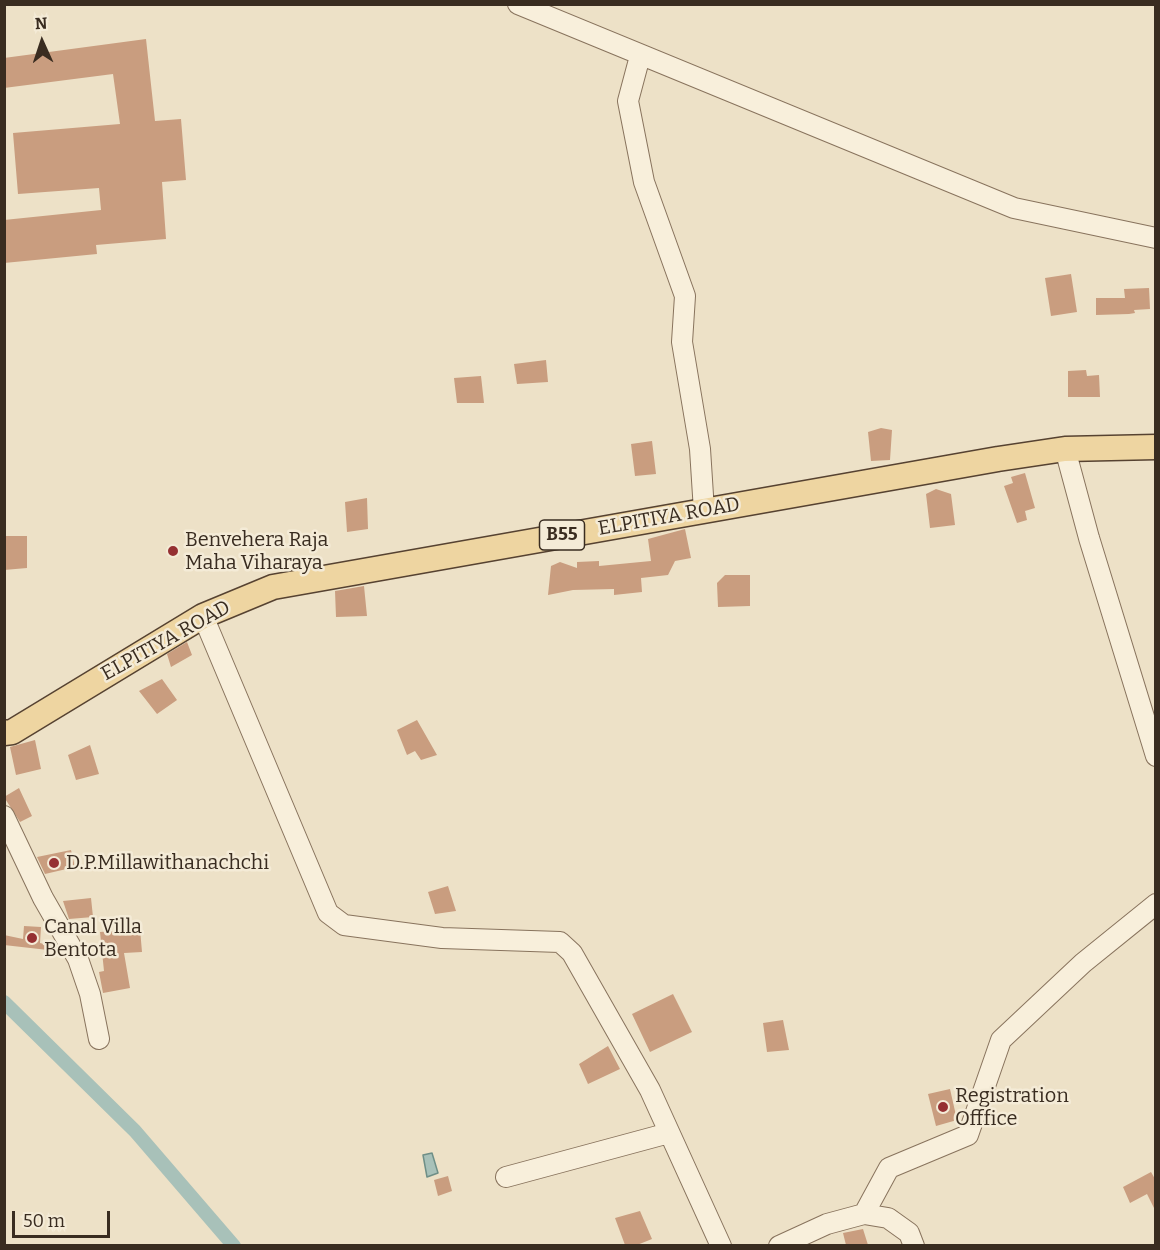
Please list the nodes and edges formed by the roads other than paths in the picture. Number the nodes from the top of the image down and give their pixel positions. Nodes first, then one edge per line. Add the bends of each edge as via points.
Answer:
1 (522, 5) edge
2 (640, 56) junction
3 (1155, 238) edge
4 (1155, 447) edge
5 (1065, 449) junction
6 (704, 511) junction
7 (203, 616) junction
8 (4, 733) edge
9 (1155, 756) edge
10 (4, 816) edge
11 (1155, 904) edge
12 (99, 1039) dead end
13 (669, 1132) junction
14 (506, 1178) dead end
15 (864, 1214) junction
16 (721, 1245) edge
17 (779, 1245) edge
18 (914, 1245) edge

1 - 2 street
2 - 3 street via 1014,208
2 - 6 street via 628,101 644,182 685,296 682,342 700,449
4 - 5 main road, ELPITIYA ROAD / B55
5 - 6 main road, ELPITIYA ROAD / B55
5 - 9 street
6 - 7 main road, ELPITIYA ROAD / B55 via 273,587
7 - 8 main road, ELPITIYA ROAD / B55 via 12,732
7 - 13 street via 328,913 344,925 442,938 560,942 572,953 650,1090
10 - 12 street via 43,898 78,959
11 - 15 street via 1083,963 1001,1040 968,1135 889,1168
13 - 14 street
13 - 16 street
15 - 17 street via 827,1224
15 - 18 street via 888,1218 909,1233

